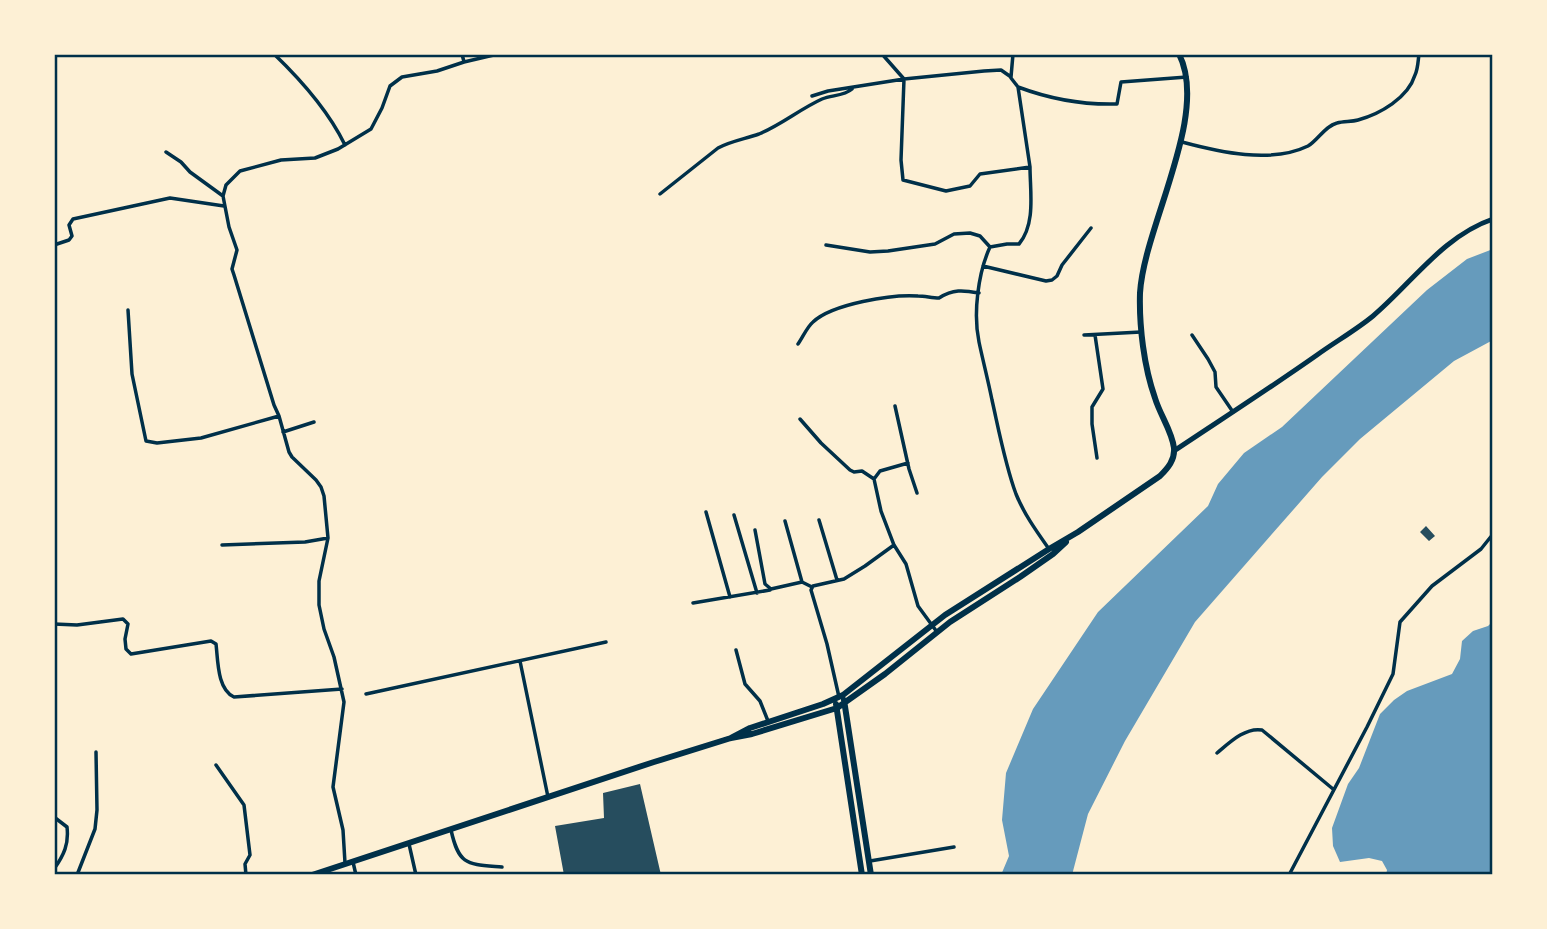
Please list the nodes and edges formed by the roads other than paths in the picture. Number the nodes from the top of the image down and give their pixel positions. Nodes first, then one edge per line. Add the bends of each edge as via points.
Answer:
1 (274, 54) edge
2 (462, 54) edge
3 (498, 54) edge
4 (882, 54) edge
5 (1013, 54) edge
6 (1179, 54) edge
7 (1419, 54) edge
8 (464, 62) junction
9 (1011, 77) junction
10 (1187, 77) junction
11 (904, 79) junction
12 (1018, 87) junction
13 (853, 88) junction
14 (812, 96) dead end
15 (1180, 142) junction
16 (345, 145) junction
17 (166, 152) dead end
18 (1030, 167) junction
19 (660, 194) dead end
20 (223, 196) junction
21 (224, 206) junction
22 (1493, 219) edge
23 (1091, 228) dead end
24 (54, 245) edge
25 (826, 245) dead end
26 (990, 247) junction
27 (982, 266) junction
28 (979, 293) junction
29 (128, 310) dead end
30 (1142, 332) junction
31 (1084, 335) dead end
32 (1096, 335) junction
33 (1192, 335) dead end
34 (798, 344) dead end
35 (895, 406) dead end
36 (1233, 412) junction
37 (279, 416) junction
38 (800, 419) dead end
39 (314, 422) dead end
40 (284, 432) junction
41 (1174, 450) junction
42 (1097, 458) dead end
43 (908, 463) junction
44 (874, 480) junction
45 (917, 493) dead end
46 (705, 512) dead end
47 (734, 515) dead end
48 (819, 520) dead end
49 (785, 521) dead end
50 (755, 530) dead end
51 (1493, 534) edge
52 (328, 538) junction
53 (222, 545) dead end
54 (894, 545) junction
55 (1051, 552) junction
56 (837, 580) junction
57 (802, 582) junction
58 (812, 587) junction
59 (771, 589) junction
60 (757, 593) junction
61 (730, 597) junction
62 (693, 603) dead end
63 (54, 624) edge
64 (932, 625) junction
65 (937, 632) junction
66 (607, 642) dead end
67 (736, 650) dead end
68 (520, 661) junction
69 (342, 690) junction
70 (366, 694) dead end
71 (839, 697) junction
72 (845, 704) junction
73 (837, 708) junction
74 (768, 721) junction
75 (731, 738) junction
76 (96, 752) dead end
77 (1217, 753) dead end
78 (216, 765) dead end
79 (1333, 790) junction
80 (548, 797) junction
81 (54, 817) edge
82 (451, 830) junction
83 (409, 844) junction
84 (954, 846) dead end
85 (353, 862) junction
86 (869, 862) junction
87 (860, 863) junction
88 (345, 865) junction
89 (502, 867) dead end
90 (54, 869) edge
91 (77, 875) edge
92 (246, 875) edge
93 (312, 875) edge
94 (356, 875) edge
95 (416, 875) edge
96 (862, 875) edge
97 (871, 875) edge
98 (1289, 875) edge

1 - 16 street via 311,94
2 - 8 street
3 - 8 street
4 - 11 street
5 - 9 street
6 - 10 main road
7 - 15 street via 1407,91 1383,110 1334,124 1295,151 1237,154
8 - 16 street via 401,77 390,86 371,129
9 - 11 street via 1001,70
9 - 12 street
10 - 12 street via 1121,82 1117,104 1047,98
10 - 15 main road
11 - 13 street
11 - 18 street via 903,180 946,191 970,186 980,174
12 - 18 street
13 - 14 street
13 - 19 street via 760,133 725,144
15 - 30 main road via 1143,273
16 - 20 street via 315,158 281,160 240,171 226,185
17 - 20 street
18 - 26 street via 1031,209 1024,239 1019,244
20 - 21 street
21 - 24 street via 170,198 73,219 69,225 72,236
21 - 37 street via 237,250 234,275
22 - 36 main road via 1460,234 1373,316
23 - 27 street via 1052,280
25 - 26 street via 888,251 970,233
26 - 27 street
27 - 28 street
28 - 34 street via 956,290 939,298 915,296 850,304 811,323
28 - 55 street via 979,341 1008,467 1022,508
29 - 37 street via 132,374 146,441 201,438
30 - 32 street
30 - 41 main road via 1151,385
31 - 32 street
32 - 42 street via 1102,389 1092,407
33 - 36 street via 1209,359 1216,387
35 - 43 street
36 - 41 main road
37 - 40 street
38 - 44 street via 828,452 850,470 862,471
39 - 40 street
40 - 52 street via 292,457 321,487
41 - 55 main road via 1160,475
43 - 44 street via 880,471
43 - 45 street
44 - 54 street
46 - 61 street
47 - 60 street
48 - 56 street
49 - 57 street
50 - 59 street via 765,584
51 - 79 street via 1481,550 1432,586 1400,622 1393,674
52 - 53 street
52 - 69 street via 319,605
54 - 56 street
54 - 64 street via 906,564 918,606
55 - 64 main road
55 - 65 main road
56 - 58 street
57 - 58 street
57 - 59 street
58 - 71 street
59 - 60 street
60 - 61 street
61 - 62 street
63 - 69 street via 123,619 128,624 125,639 131,654 211,640 216,644 225,689 234,697
64 - 65 street
64 - 71 main road
65 - 72 main road
66 - 68 street
67 - 74 street via 745,684 760,701
68 - 70 street
68 - 80 street
69 - 88 street via 333,787
71 - 72 main road
71 - 73 main road
71 - 74 main road
72 - 73 main road
72 - 86 main road
73 - 75 main road
73 - 87 main road
74 - 75 main road
75 - 80 main road
76 - 91 street via 95,829
77 - 79 street via 1249,731 1262,730
78 - 92 street via 244,805 250,855
79 - 98 street
80 - 82 main road
81 - 90 street via 67,827 68,834 66,850
82 - 83 main road
82 - 89 street via 463,859
83 - 85 main road
83 - 95 street
84 - 86 street
85 - 88 main road
85 - 94 street
86 - 87 main road
86 - 97 main road
87 - 96 main road
88 - 93 main road

